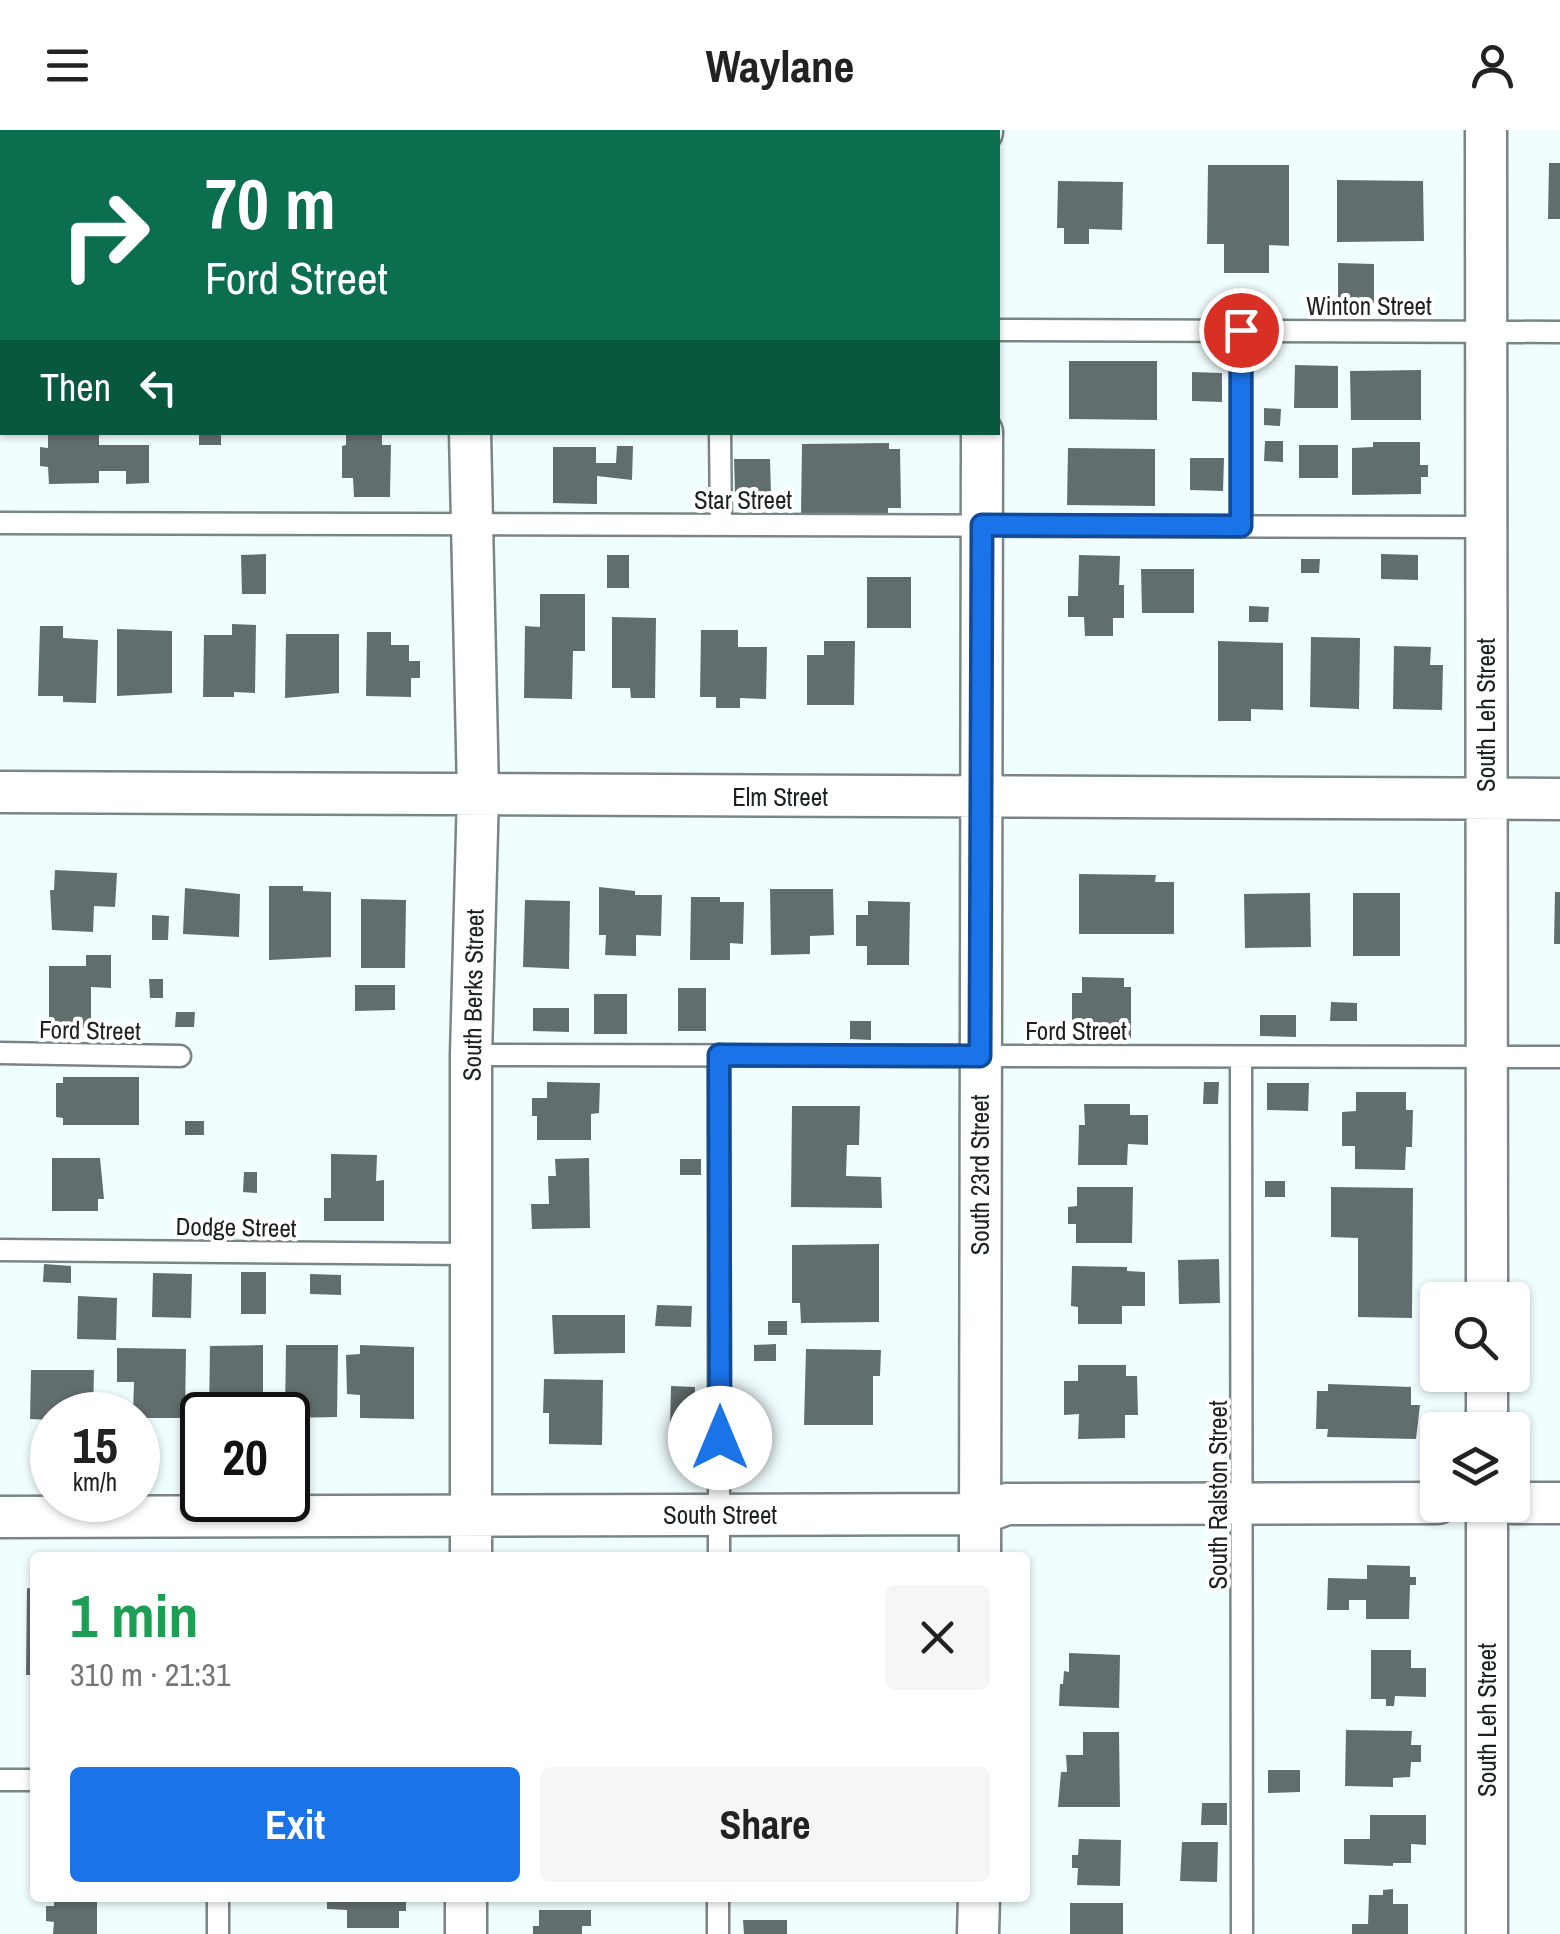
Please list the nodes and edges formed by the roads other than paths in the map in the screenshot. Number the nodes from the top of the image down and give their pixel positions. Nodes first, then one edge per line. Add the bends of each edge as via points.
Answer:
1 (1486, 130) edge
2 (1000, 330) edge
3 (1241, 330) junction
4 (1486, 331) junction
5 (1560, 332) edge
6 (470, 435) edge
7 (720, 435) edge
8 (982, 435) edge
9 (0, 523) edge
10 (470, 524) junction
11 (721, 525) junction
12 (982, 525) junction
13 (1241, 526) junction
14 (1486, 527) junction
15 (0, 792) edge
16 (478, 793) junction
17 (981, 797) junction
18 (1486, 799) junction
19 (1560, 799) edge
20 (0, 1053) edge
21 (472, 1055) junction
22 (719, 1055) junction
23 (180, 1056) dead end
24 (980, 1056) junction
25 (1241, 1057) junction
26 (1486, 1057) junction
27 (1560, 1058) edge
28 (0, 1250) edge
29 (471, 1254) junction
30 (1487, 1282) edge
31 (1420, 1503) edge
32 (1530, 1503) edge
33 (1560, 1503) edge
34 (1244, 1504) junction
35 (720, 1514) junction
36 (980, 1514) junction
37 (0, 1516) edge
38 (472, 1516) junction
39 (1487, 1522) edge
40 (471, 1552) edge
41 (720, 1552) edge
42 (980, 1552) edge
43 (0, 1780) edge
44 (30, 1780) edge
45 (218, 1902) edge
46 (466, 1902) edge
47 (718, 1902) edge
48 (978, 1902) edge
49 (218, 1934) edge
50 (466, 1934) edge
51 (718, 1934) edge
52 (978, 1934) edge
53 (1242, 1934) edge
54 (1487, 1934) edge

1 - 4 street, South Leh Street
2 - 3 lane, Winton Street
3 - 4 lane, Winton Street
3 - 13 lane
4 - 5 lane, Winton Street
4 - 14 street, South Leh Street
6 - 10 street, South Berks Street
7 - 11 lane
8 - 12 street, South 23rd Street
9 - 10 lane, Star Street
10 - 11 lane, Star Street
10 - 16 street, South Berks Street
11 - 12 lane, Star Street
12 - 13 lane, Star Street
12 - 17 street, South 23rd Street
13 - 14 lane, Star Street
14 - 18 street, South Leh Street
15 - 16 street, Elm Street
16 - 17 street, Elm Street
16 - 21 street, South Berks Street
17 - 18 street, Elm Street
17 - 24 street, South 23rd Street
18 - 19 street, Elm Street
18 - 26 street, South Leh Street
20 - 23 lane, Ford Street
21 - 22 lane, Ford Street
21 - 29 street, South Berks Street
22 - 24 lane, Ford Street
22 - 35 lane
24 - 25 lane, Ford Street
24 - 36 street, South 23rd Street
25 - 26 lane, Ford Street
25 - 34 lane, South Ralston Street
26 - 27 lane, Ford Street
26 - 30 street, South Leh Street
28 - 29 lane, Dodge Street
29 - 38 street, South Berks Street
31 - 34 street, South Street
32 - 33 street
34 - 36 street, South Street via 1007,1504
34 - 53 lane, South Ralston Street
35 - 36 street, South Street
35 - 38 street, South Street
35 - 41 lane
36 - 42 street, South 23rd Street
37 - 38 street, South Street
38 - 40 street, South Berks Street
39 - 54 street, South Leh Street
43 - 44 lane
45 - 49 lane
46 - 50 street
47 - 51 lane
48 - 52 street

